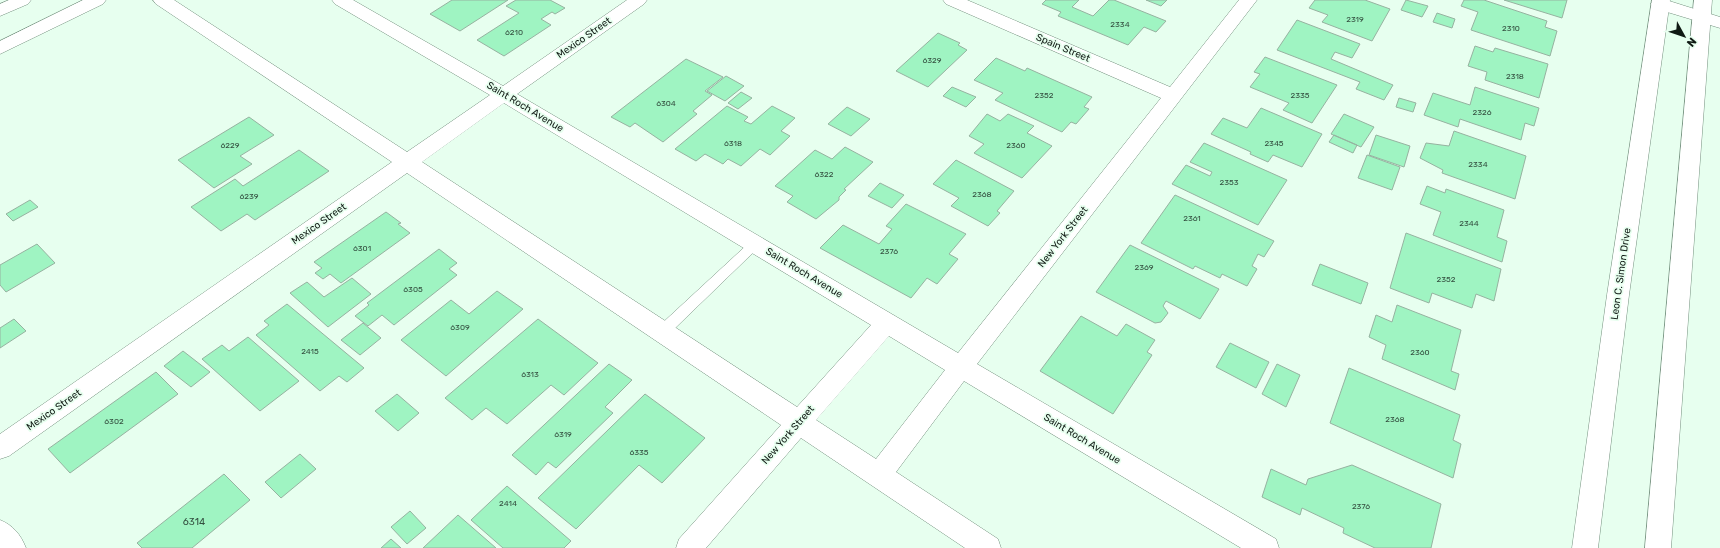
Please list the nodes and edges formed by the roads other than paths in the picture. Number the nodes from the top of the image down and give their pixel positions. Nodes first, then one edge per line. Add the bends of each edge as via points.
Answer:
1 (22, 0) edge
2 (97, 0) edge
3 (162, 0) edge
4 (340, 0) edge
5 (638, 0) edge
6 (952, 0) edge
7 (1248, 0) edge
8 (1661, 2) edge
9 (0, 10) edge
10 (1708, 13) edge
11 (0, 48) edge
12 (504, 95) junction
13 (1174, 96) junction
14 (408, 162) junction
15 (755, 244) junction
16 (887, 322) junction
17 (663, 331) junction
18 (961, 367) junction
19 (799, 421) junction
20 (0, 448) edge
21 (879, 475) junction
22 (0, 533) edge
23 (13, 548) edge
24 (688, 548) edge
25 (988, 548) edge
26 (1266, 548) edge
27 (1585, 548) edge
28 (1658, 548) edge

1 - 9 street
2 - 11 street
3 - 14 street
4 - 12 street, Saint Roch Avenue
5 - 12 street, Mexico Street
6 - 13 street, Spain Street
7 - 13 street, New York Street
8 - 10 street
8 - 27 street, Leon C. Simon Drive via 1617,303
10 - 28 street
12 - 14 street, Mexico Street
12 - 15 street, Saint Roch Avenue
13 - 18 street, New York Street
14 - 17 street
14 - 20 street, Mexico Street
15 - 16 street, Saint Roch Avenue
15 - 17 lane
16 - 18 street, Saint Roch Avenue
16 - 19 street, New York Street
17 - 19 street
18 - 21 street, New York Street
18 - 26 street, Saint Roch Avenue
19 - 21 street
19 - 24 street, New York Street
21 - 25 street
22 - 23 street

